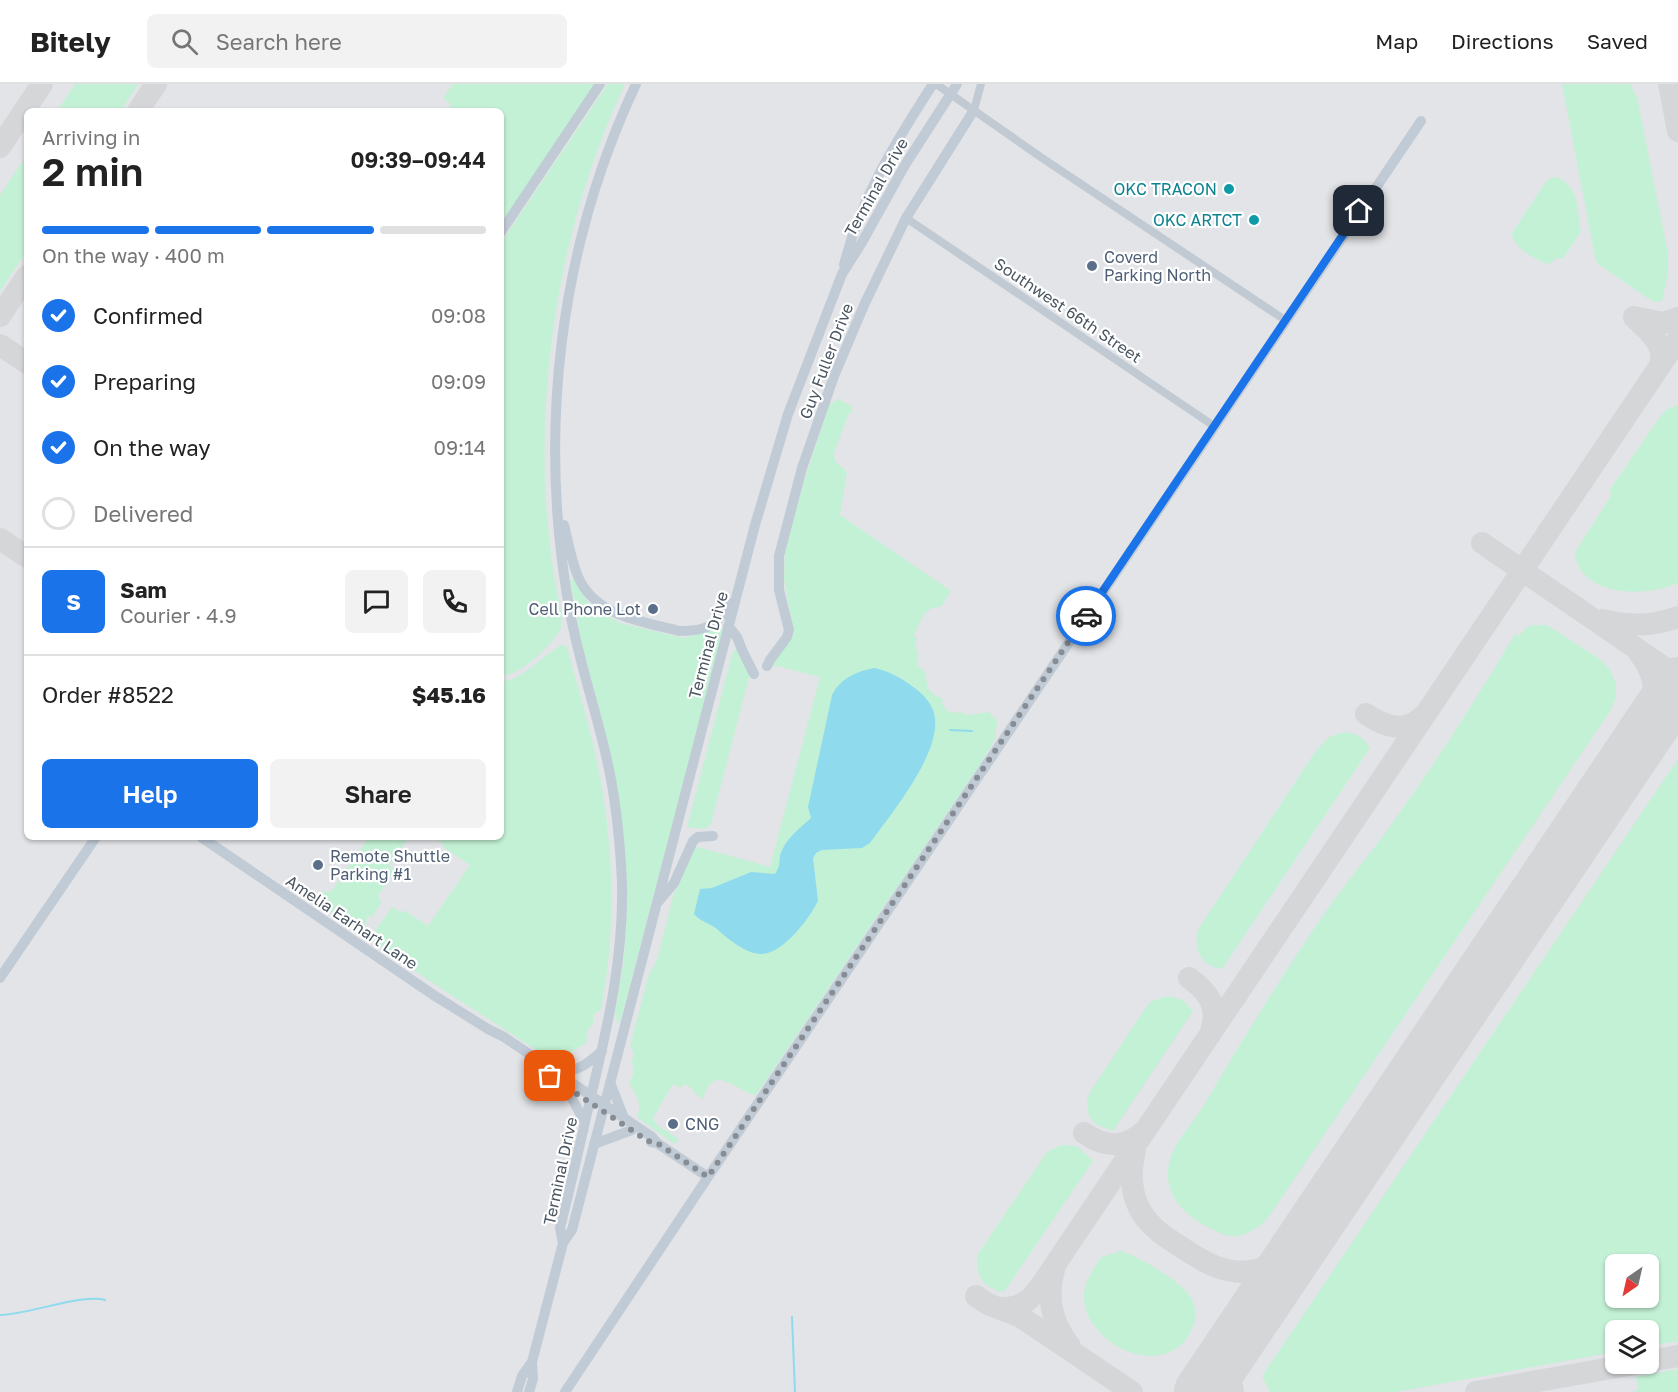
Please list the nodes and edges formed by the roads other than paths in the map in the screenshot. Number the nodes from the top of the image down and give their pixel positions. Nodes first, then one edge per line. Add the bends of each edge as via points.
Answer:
1 (600, 84) edge
2 (636, 84) edge
3 (935, 84) edge
4 (957, 84) edge
5 (981, 84) edge
6 (951, 94) junction
7 (974, 110) junction
8 (1421, 121) dead end
9 (906, 218) junction
10 (504, 228) edge
11 (842, 274) junction
12 (1286, 320) junction
13 (1214, 426) junction
14 (556, 495) junction
15 (735, 602) junction
16 (728, 626) junction
17 (767, 666) dead end
18 (754, 674) dead end
19 (713, 836) dead end
20 (94, 840) edge
21 (205, 840) edge
22 (656, 904) junction
23 (0, 978) edge
24 (488, 1029) junction
25 (603, 1050) junction
26 (552, 1070) junction
27 (610, 1082) junction
28 (566, 1087) junction
29 (591, 1099) junction
30 (603, 1107) junction
31 (624, 1118) junction
32 (585, 1123) junction
33 (632, 1130) junction
34 (657, 1143) junction
35 (594, 1144) junction
36 (708, 1177) junction
37 (563, 1243) junction
38 (532, 1362) junction
39 (517, 1392) edge
40 (529, 1392) edge
41 (565, 1392) edge

1 - 10 main road
2 - 14 main road, Terminal Drive via 596,186 574,268 555,402
3 - 6 street
3 - 11 main road via 876,180 850,239
4 - 6 main road, Terminal Drive
5 - 7 street, Guy Fuller Drive
6 - 7 street
6 - 11 main road, Terminal Drive
7 - 9 main road, Guy Fuller Drive
7 - 12 street
8 - 12 main road
9 - 13 street, Southwest 66th Street
9 - 17 main road, Guy Fuller Drive via 834,376 802,468 779,556 779,590 786,610 788,637
11 - 15 main road, Terminal Drive via 788,414
12 - 13 main road
13 - 36 main road
14 - 15 main road via 577,575 598,603 618,615 679,631 699,630
14 - 25 main road, Terminal Drive via 571,615 608,762 620,850 621,945
15 - 16 main road, Terminal Drive
16 - 18 main road
16 - 22 main road, Terminal Drive
19 - 22 main road via 693,841 674,883
20 - 23 main road
21 - 24 main road, Amelia Earhart Lane
22 - 27 main road, Terminal Drive
24 - 26 main road, Amelia Earhart Lane
24 - 28 main road, Amelia Earhart Lane via 500,1042
25 - 26 main road via 582,1068
25 - 29 main road, Terminal Drive
26 - 29 main road, Amelia Earhart Lane
27 - 30 main road, Terminal Drive
27 - 31 main road
28 - 29 main road, Amelia Earhart Lane
28 - 32 main road
29 - 30 main road, Amelia Earhart Lane
29 - 32 main road, Terminal Drive
30 - 31 main road, Amelia Earhart Lane
30 - 33 main road, Amelia Earhart Lane
30 - 35 main road, Terminal Drive
31 - 34 main road, Amelia Earhart Lane
32 - 37 main road, Terminal Drive via 560,1228
33 - 34 main road, Amelia Earhart Lane
33 - 35 main road
34 - 36 main road, Amelia Earhart Lane
35 - 37 main road, Terminal Drive via 572,1230
36 - 41 main road
37 - 38 main road, Terminal Drive
38 - 39 main road, Terminal Drive
38 - 40 main road, Terminal Drive

